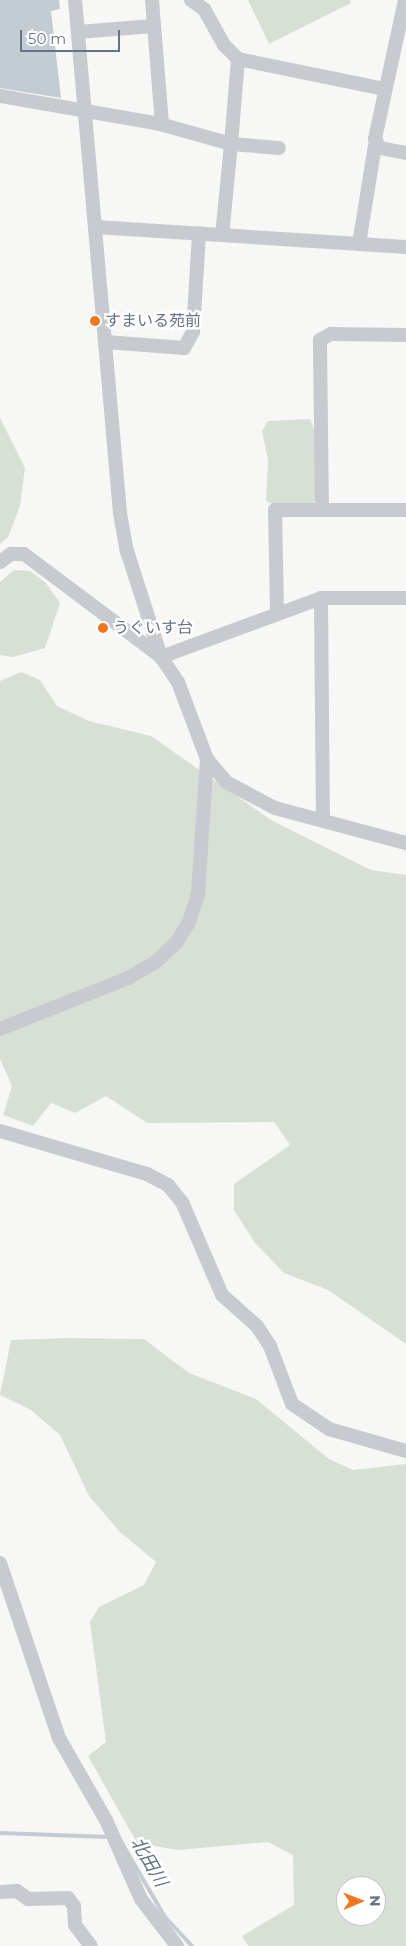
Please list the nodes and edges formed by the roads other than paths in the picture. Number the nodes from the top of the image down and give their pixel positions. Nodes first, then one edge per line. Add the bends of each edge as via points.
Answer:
1 (76, 0) edge
2 (152, 0) edge
3 (191, 0) edge
4 (406, 0) edge
5 (154, 26) junction
6 (78, 32) junction
7 (238, 59) junction
8 (384, 89) junction
9 (0, 96) edge
10 (86, 110) junction
11 (162, 125) junction
12 (231, 144) junction
13 (375, 145) junction
14 (278, 148) dead end
15 (406, 154) edge
16 (96, 227) junction
17 (199, 233) junction
18 (222, 235) junction
19 (360, 244) junction
20 (406, 247) edge
21 (406, 335) edge
22 (106, 342) junction
23 (322, 510) junction
24 (406, 510) edge
25 (0, 562) edge
26 (321, 598) junction
27 (406, 598) edge
28 (277, 612) junction
29 (161, 657) junction
30 (207, 758) junction
31 (323, 818) junction
32 (406, 843) edge
33 (0, 1029) edge
34 (0, 1132) edge
35 (406, 1451) edge
36 (0, 1563) edge
37 (0, 1892) edge
38 (91, 1946) edge
39 (177, 1946) edge

1 - 6 street
2 - 5 street
3 - 7 street via 201,6 224,46
4 - 8 street
5 - 6 street
5 - 11 street
6 - 10 street
7 - 8 street
7 - 12 street
8 - 13 street
9 - 10 street
10 - 11 street
10 - 16 street
11 - 12 street
12 - 14 street
12 - 18 street
13 - 15 street
13 - 19 street
16 - 17 street
16 - 22 street
17 - 18 street
17 - 22 street via 193,332 184,348
18 - 19 street
19 - 20 street
21 - 23 street via 331,334 320,340
22 - 29 street via 120,513 127,551
23 - 24 street
23 - 28 street via 275,510
25 - 29 street via 11,554 24,554
26 - 27 street
26 - 28 street
26 - 31 street
28 - 29 street
29 - 30 street via 178,682
30 - 31 street via 226,782 255,798 275,808
30 - 33 street via 198,894 190,922 176,943 128,978
31 - 32 street
34 - 35 street via 147,1174 168,1185 182,1202 222,1295 270,1346 292,1404 329,1429
36 - 39 street via 59,1738 114,1837 141,1899
37 - 38 street via 17,1891 28,1899 68,1898 74,1906 75,1925

